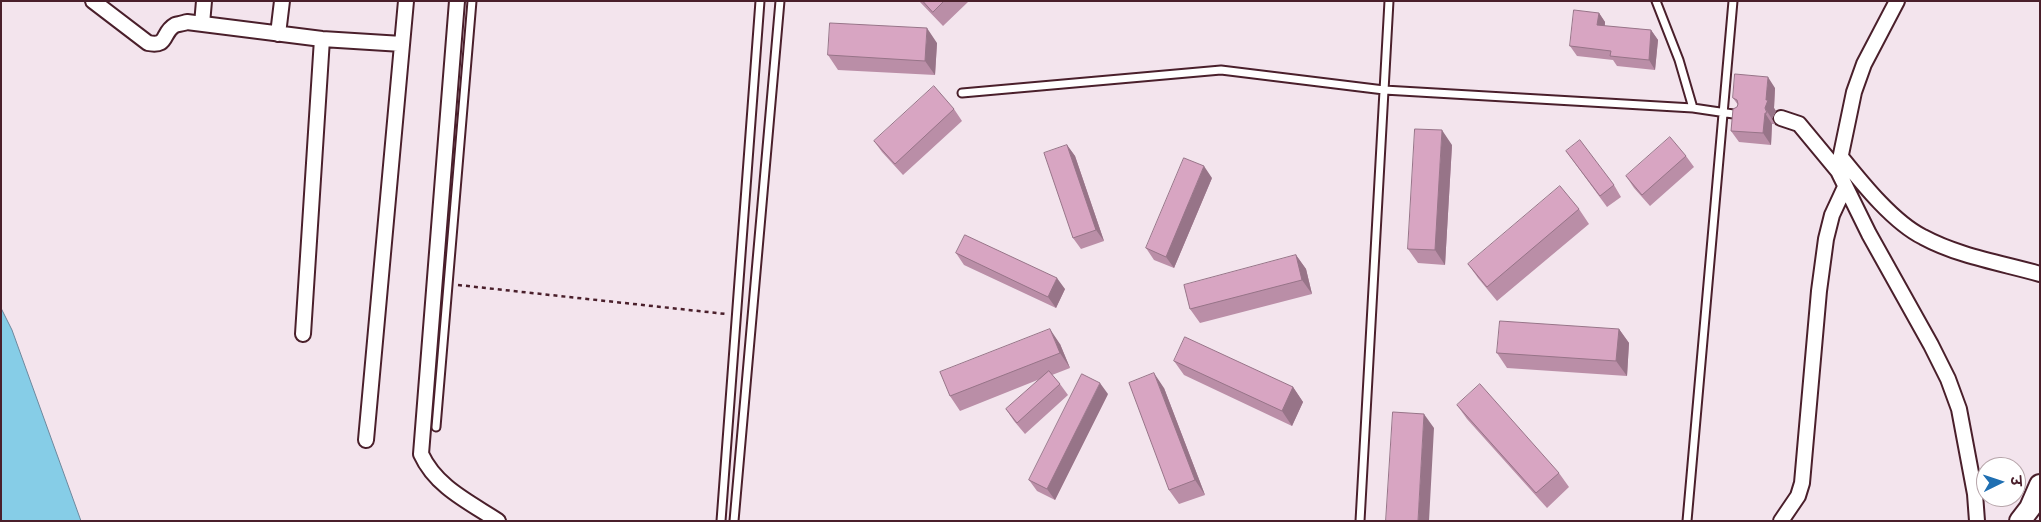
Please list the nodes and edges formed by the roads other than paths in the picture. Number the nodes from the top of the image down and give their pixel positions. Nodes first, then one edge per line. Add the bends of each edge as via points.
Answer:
1 (93, 1) edge
2 (204, 1) edge
3 (282, 1) edge
4 (406, 1) edge
5 (457, 1) edge
6 (472, 1) edge
7 (760, 1) edge
8 (780, 1) edge
9 (1389, 1) edge
10 (1656, 1) edge
11 (1733, 1) edge
12 (1897, 1) edge
13 (202, 24) junction
14 (278, 34) junction
15 (322, 39) junction
16 (402, 44) junction
17 (1384, 90) junction
18 (962, 94) dead end
19 (1693, 108) junction
20 (1723, 112) junction
21 (1741, 115) edge
22 (1781, 118) dead end
23 (1841, 157) junction
24 (1838, 171) junction
25 (1845, 188) junction
26 (2040, 274) edge
27 (303, 334) dead end
28 (436, 427) dead end
29 (366, 440) dead end
30 (2040, 485) edge
31 (498, 521) edge
32 (721, 521) edge
33 (734, 521) edge
34 (1360, 521) edge
35 (1687, 521) edge
36 (1781, 521) edge
37 (1978, 521) edge
38 (2020, 521) edge

1 - 13 street via 148,43 164,41 169,30 176,25 187,22
2 - 13 street
3 - 14 street
4 - 16 street
5 - 31 street via 421,454 438,480
6 - 28 lane
7 - 32 lane
8 - 33 lane
9 - 17 lane
10 - 19 lane via 1680,60
11 - 20 lane
12 - 23 street via 1864,64 1854,92
13 - 14 street
14 - 15 street
15 - 16 street
15 - 27 street
16 - 29 street
17 - 18 lane via 1221,70
17 - 19 lane
17 - 34 lane
19 - 20 lane
20 - 21 lane
20 - 35 lane
22 - 24 street via 1798,124
23 - 24 street
23 - 26 street via 1864,185 1906,226 1921,236 1943,247
24 - 25 street
25 - 36 street via 1832,215 1826,239 1802,483 1798,496
25 - 37 street via 1948,379 1959,409
30 - 38 street

